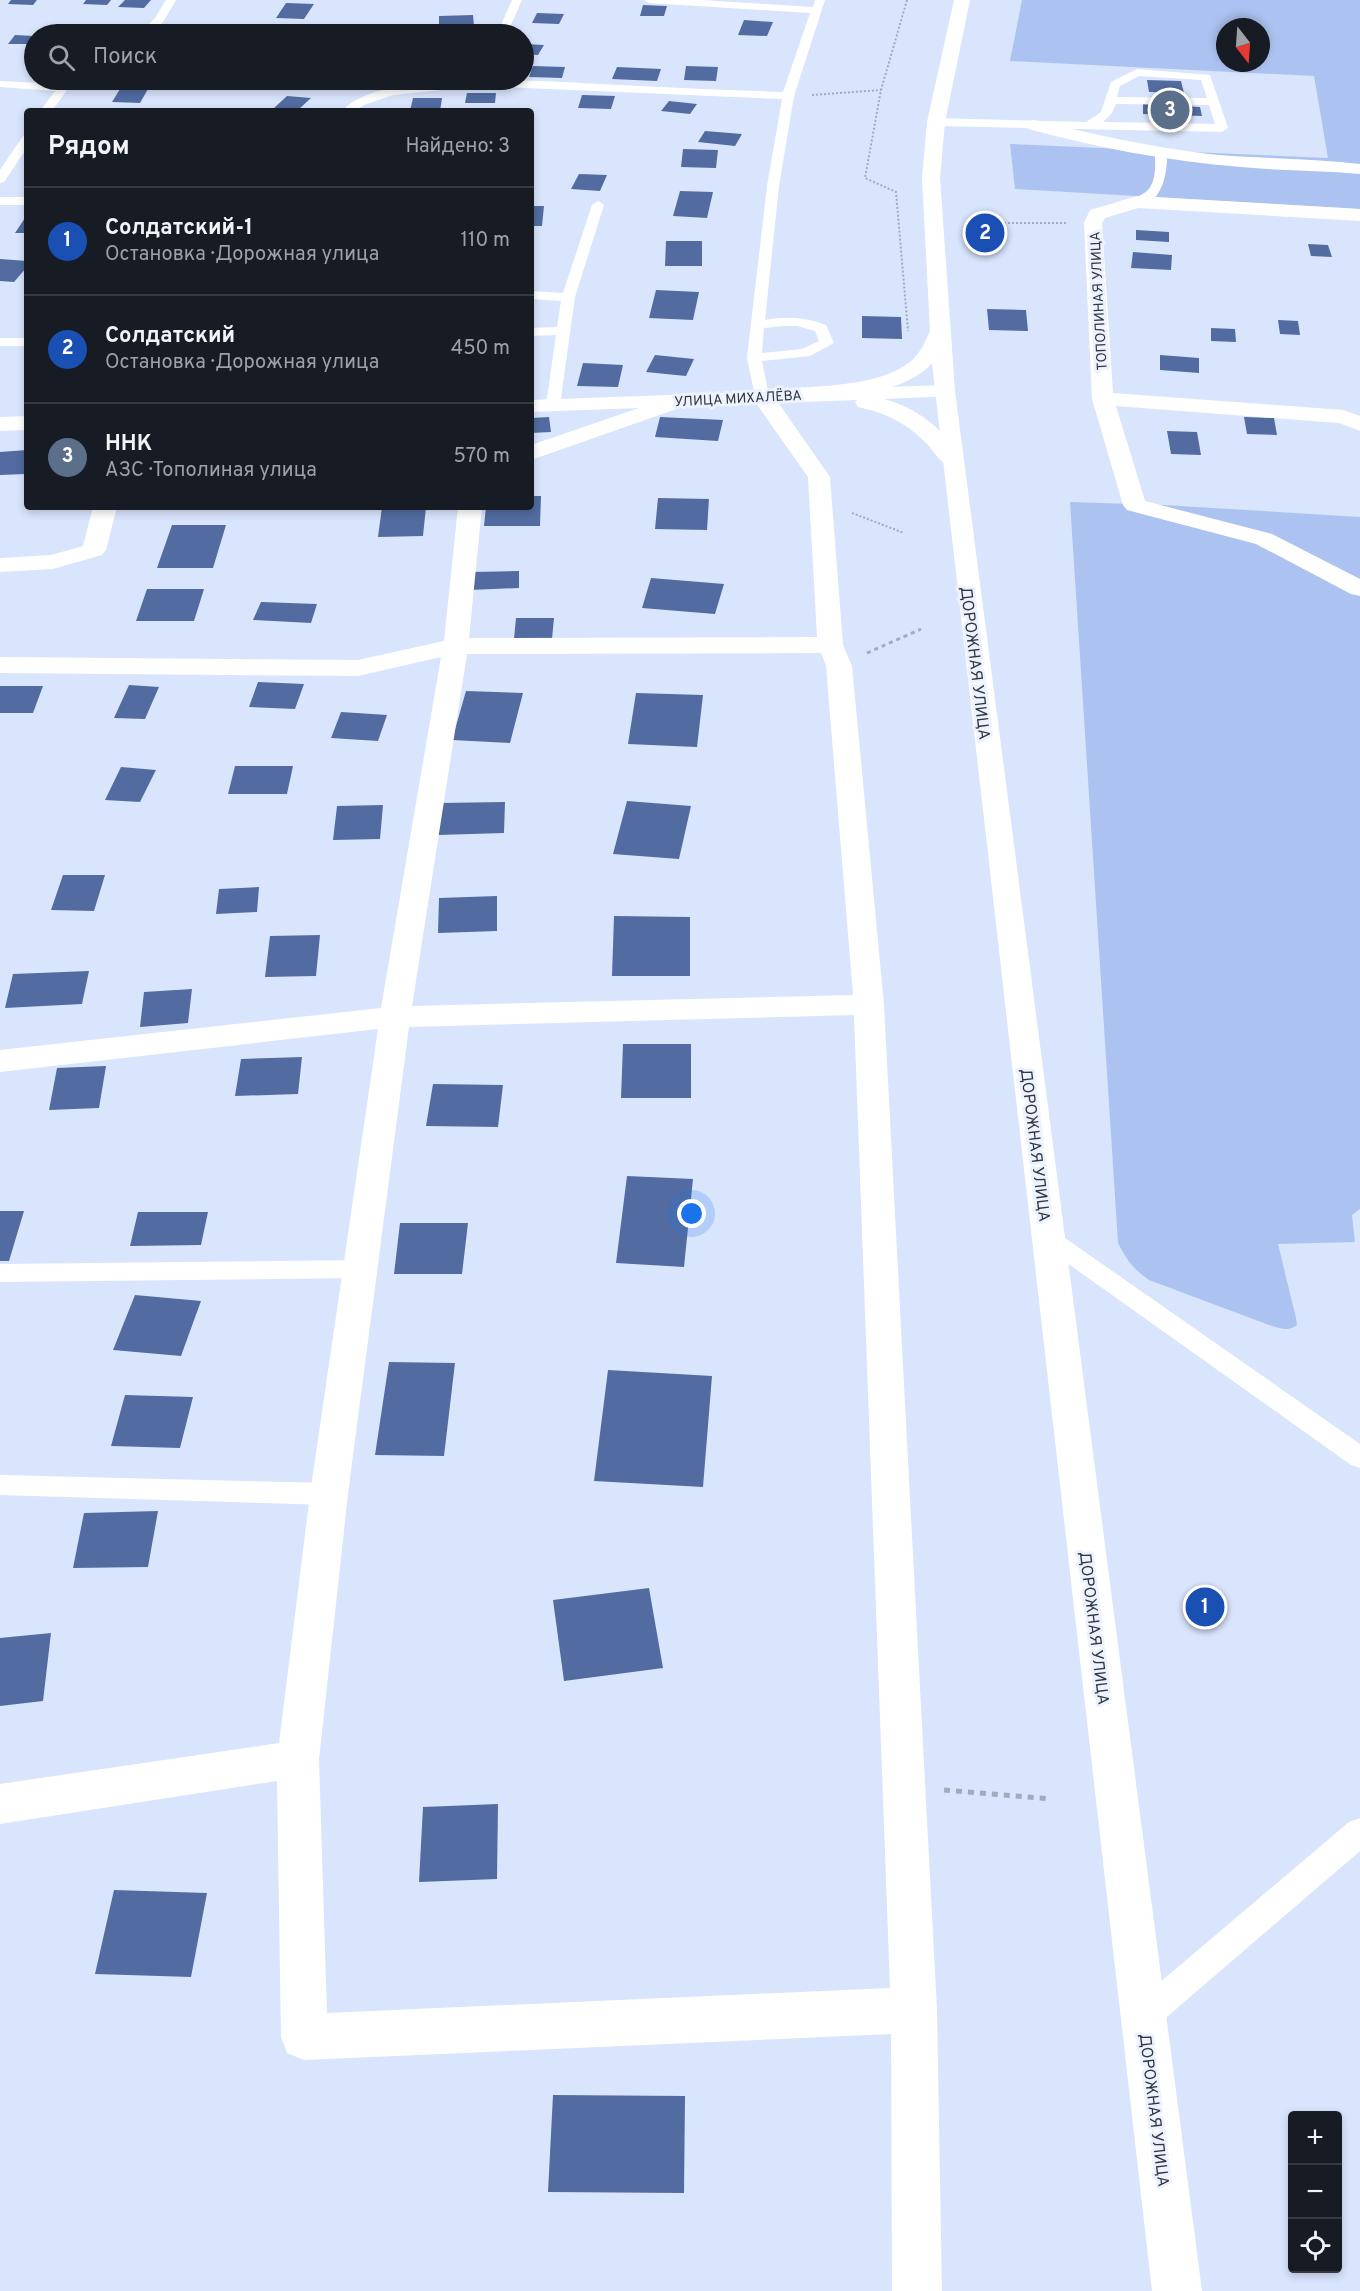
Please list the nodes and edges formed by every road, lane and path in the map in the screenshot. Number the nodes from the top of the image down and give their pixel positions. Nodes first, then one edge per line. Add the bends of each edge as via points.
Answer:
1 (171, 0) edge
2 (517, 0) edge
3 (649, 0) edge
4 (907, 0) edge
5 (962, 0) edge
6 (818, 5) edge
7 (154, 24) edge
8 (506, 24) edge
9 (0, 84) edge
10 (534, 84) edge
11 (24, 86) edge
12 (62, 90) edge
13 (399, 90) edge
14 (881, 90) junction
15 (788, 96) junction
16 (1110, 100) junction
17 (1214, 102) junction
18 (48, 108) edge
19 (352, 108) edge
20 (936, 122) junction
21 (1090, 124) junction
22 (1034, 125) junction
23 (24, 146) edge
24 (1161, 153) junction
25 (1360, 169) edge
26 (0, 179) edge
27 (0, 201) edge
28 (24, 201) edge
29 (1137, 202) junction
30 (598, 205) dead end
31 (1360, 215) edge
32 (972, 223) dead end
33 (1093, 223) junction
34 (534, 295) edge
35 (568, 297) junction
36 (757, 325) junction
37 (563, 331) junction
38 (534, 332) edge
39 (940, 332) junction
40 (908, 336) dead end
41 (0, 342) edge
42 (24, 342) edge
43 (753, 357) junction
44 (944, 391) junction
45 (762, 396) junction
46 (1103, 399) junction
47 (677, 401) junction
48 (553, 405) junction
49 (534, 406) edge
50 (24, 423) edge
51 (0, 424) edge
52 (1360, 424) edge
53 (534, 452) edge
54 (952, 459) junction
55 (822, 500) junction
56 (104, 510) edge
57 (470, 510) edge
58 (904, 533) dead end
59 (0, 565) edge
60 (1360, 589) edge
61 (921, 629) dead end
62 (456, 646) junction
63 (834, 655) junction
64 (0, 665) edge
65 (869, 1005) junction
66 (395, 1017) junction
67 (0, 1061) edge
68 (1047, 1237) junction
69 (360, 1269) junction
70 (0, 1273) edge
71 (1360, 1458) edge
72 (0, 1485) edge
73 (329, 1494) junction
74 (298, 1759) junction
75 (905, 1786) junction
76 (1051, 1799) dead end
77 (0, 1804) edge
78 (1360, 1832) edge
79 (914, 2010) junction
80 (1143, 2017) junction
81 (917, 2291) edge
82 (1177, 2291) edge

1 - 7 lane
2 - 8 lane
3 - 6 lane
4 - 14 path
5 - 20 main road, ДОРОЖНАЯ УЛИЦА
6 - 15 lane
9 - 11 lane
10 - 15 lane
12 - 18 lane
13 - 19 lane
14 - 15 path
14 - 40 path via 865,178 896,192
15 - 36 lane
16 - 17 lane
16 - 17 lane via 1115,84 1137,72 1164,72 1206,77
16 - 21 lane via 1103,119
17 - 21 lane via 1222,128
20 - 22 lane
20 - 39 main road, ДОРОЖНАЯ УЛИЦА via 931,178
21 - 22 lane
22 - 24 main road
23 - 26 lane
24 - 25 main road
24 - 29 lane via 1158,186 1152,195
27 - 28 lane
29 - 31 main road, ТОПОЛИНАЯ УЛИЦА
29 - 33 main road, ТОПОЛИНАЯ УЛИЦА via 1097,214
30 - 35 lane
32 - 33 path
33 - 46 main road, ТОПОЛИНАЯ УЛИЦА
34 - 35 lane
35 - 37 lane
36 - 43 lane
36 - 43 lane via 806,321 821,328 827,343 805,353
37 - 38 lane
37 - 48 lane
39 - 44 main road, ДОРОЖНАЯ УЛИЦА
39 - 45 main road via 930,352 900,377 873,385
41 - 42 lane
43 - 45 lane
44 - 45 main road, УЛИЦА МИХАЛЁВА
44 - 54 main road, ДОРОЖНАЯ УЛИЦА
45 - 47 main road, УЛИЦА МИХАЛЁВА
45 - 54 main road via 838,398 902,411 922,425
45 - 55 main road via 819,477
46 - 52 main road via 1343,417
46 - 60 main road, ТОПОЛИНАЯ УЛИЦА via 1135,505 1264,539
47 - 48 main road, УЛИЦА МИХАЛЁВА
47 - 53 main road
48 - 49 main road, УЛИЦА МИХАЛЁВА
50 - 51 main road
54 - 68 main road, ДОРОЖНАЯ УЛИЦА
55 - 58 path
55 - 63 main road
56 - 59 main road via 94,550 53,562
57 - 62 main road
61 - 63 path
62 - 63 main road
62 - 64 main road via 358,668
62 - 66 main road
63 - 65 main road
65 - 66 main road
65 - 75 main road
66 - 67 main road
66 - 69 main road
68 - 71 lane
68 - 80 main road, ДОРОЖНАЯ УЛИЦА
69 - 70 lane
69 - 73 main road
72 - 73 lane
73 - 74 main road
74 - 77 main road
74 - 79 main road via 304,2037
75 - 76 path
75 - 79 main road
78 - 80 lane
79 - 81 main road
80 - 82 main road, ДОРОЖНАЯ УЛИЦА

